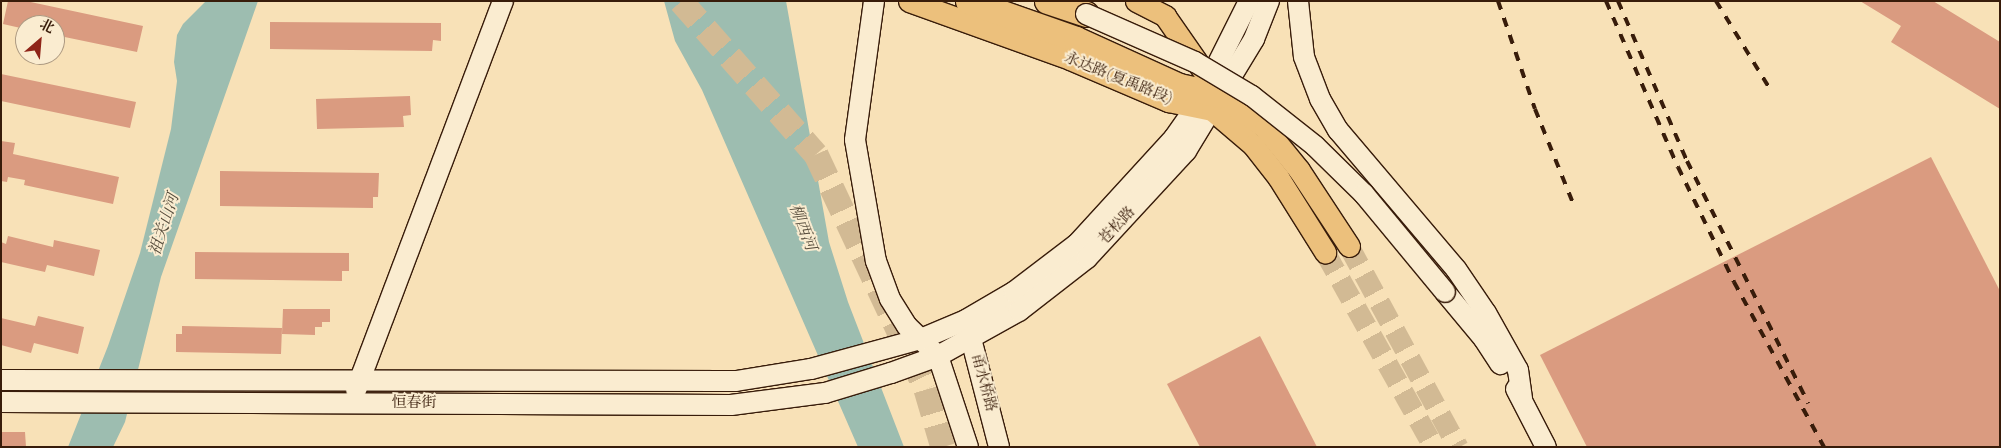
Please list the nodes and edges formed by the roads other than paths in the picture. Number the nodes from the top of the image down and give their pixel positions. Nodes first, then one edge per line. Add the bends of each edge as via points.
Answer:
1 (503, 1) edge
2 (874, 1) edge
3 (910, 1) edge
4 (968, 1) edge
5 (1047, 1) edge
6 (1060, 1) edge
7 (1136, 1) edge
8 (1249, 1) edge
9 (1269, 1) edge
10 (1298, 1) edge
11 (1086, 14) junction
12 (1208, 101) junction
13 (1349, 246) tunnel mouth
14 (1325, 252) tunnel mouth
15 (966, 320) junction
16 (921, 339) junction
17 (971, 339) junction
18 (882, 351) joint
19 (938, 356) junction
20 (891, 374) joint
21 (360, 379) junction
22 (1, 380) edge
23 (1522, 399) junction
24 (1, 402) edge
25 (350, 404) junction
26 (968, 447) edge
27 (999, 447) edge
28 (1546, 447) edge

1 - 21 main road
2 - 16 main road via 855,140 876,262 890,299 907,326
3 - 12 main road, 永达路(夏禹路段) via 1070,59 1168,101
4 - 12 highway via 1076,39
5 - 11 highway
6 - 11 main road
7 - 12 main road via 1165,16
8 - 12 main road, 苍松路
9 - 12 main road, 苍松路 via 1254,38
10 - 23 main road via 1304,57 1320,99 1338,130 1456,269 1486,312 1518,370
11 - 23 main road, bridge via 1195,62 1226,80 1315,146 1364,194 1478,332
12 - 13 main road via 1265,128 1299,170
12 - 14 main road via 1278,177
12 - 15 main road, 苍松路 via 1077,244 1014,292
12 - 17 main road, 苍松路 via 1186,152 1087,258 1019,312
15 - 16 main road, 苍松路
15 - 17 main road, 甬水桥路
16 - 18 main road, 苍松路
16 - 19 main road
17 - 19 main road, 苍松路
17 - 27 main road, 甬水桥路
18 - 21 main road, 恒春街 via 811,369 736,381
19 - 20 main road, 苍松路
19 - 26 main road
20 - 25 main road, 恒春街 via 825,393 731,405
21 - 22 main road, 恒春街
21 - 25 main road
23 - 28 main road
24 - 25 main road, 恒春街

